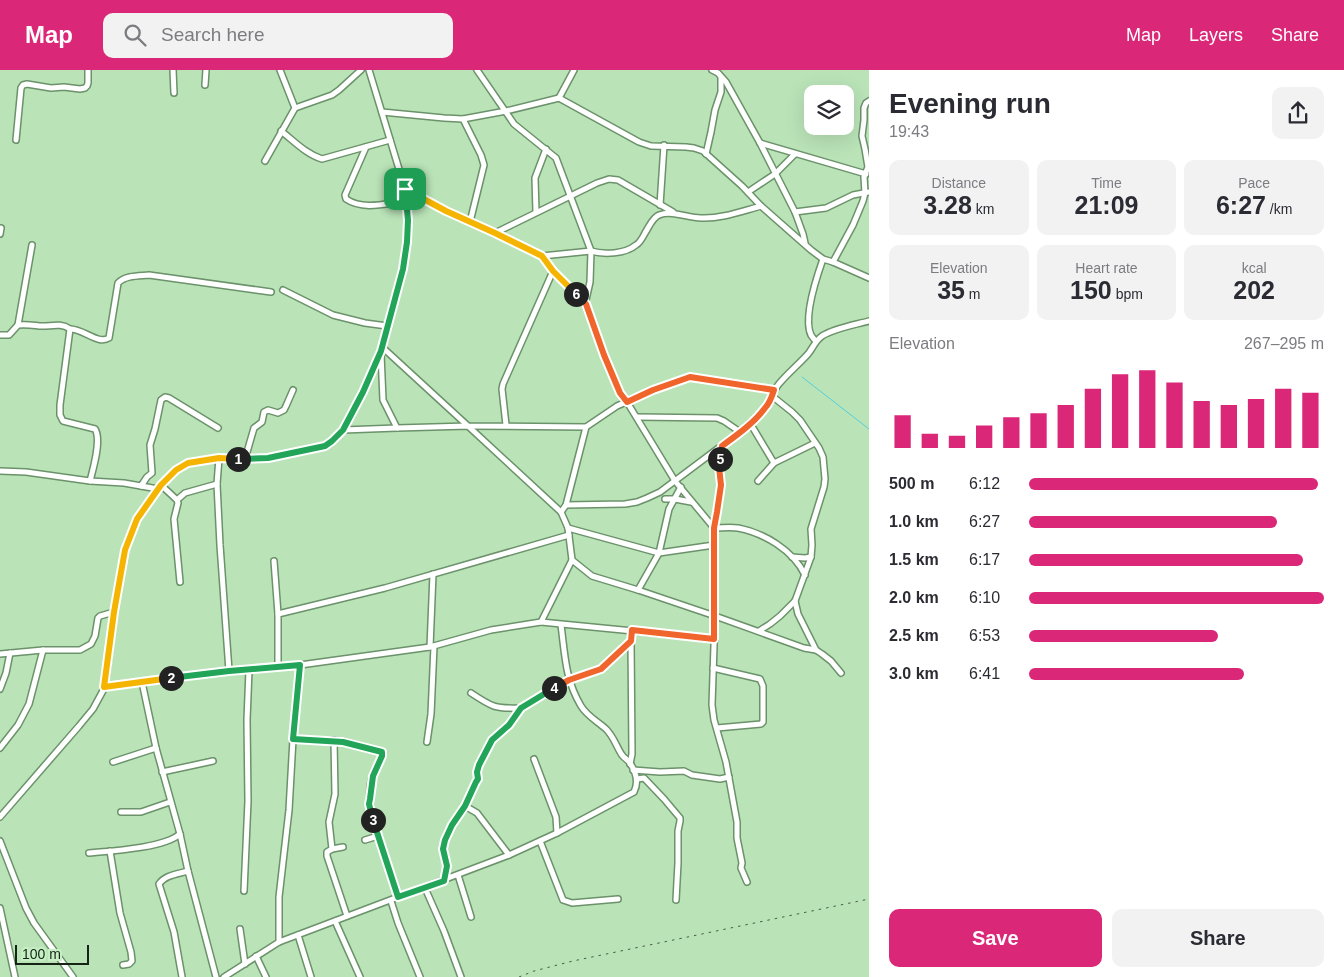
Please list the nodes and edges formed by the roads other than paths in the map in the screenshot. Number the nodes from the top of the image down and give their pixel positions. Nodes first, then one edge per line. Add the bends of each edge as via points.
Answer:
1 (88, 70) edge
2 (173, 70) edge
3 (206, 70) edge
4 (280, 70) edge
5 (361, 70) edge
6 (369, 70) edge
7 (478, 70) edge
8 (574, 70) edge
9 (712, 70) edge
10 (719, 73) edge
11 (205, 85) dead end
12 (174, 93) dead end
13 (559, 98) junction
14 (869, 101) edge
15 (295, 108) junction
16 (506, 111) junction
17 (382, 112) junction
18 (464, 119) junction
19 (281, 131) junction
20 (16, 140) dead end
21 (390, 140) junction
22 (760, 143) junction
23 (664, 146) junction
24 (366, 147) junction
25 (546, 149) junction
26 (706, 154) junction
27 (795, 154) junction
28 (265, 161) dead end
29 (775, 174) junction
30 (866, 174) junction
31 (405, 189) junction
32 (748, 192) junction
33 (867, 193) edge
34 (570, 196) junction
35 (406, 201) junction
36 (863, 201) junction
37 (660, 205) junction
38 (761, 206) junction
39 (868, 206) edge
40 (536, 212) junction
41 (795, 212) junction
42 (676, 214) junction
43 (470, 222) junction
44 (495, 233) junction
45 (804, 244) junction
46 (32, 245) dead end
47 (591, 251) junction
48 (542, 256) junction
49 (823, 259) junction
50 (833, 262) junction
51 (553, 271) junction
52 (869, 278) edge
53 (283, 290) dead end
54 (271, 292) dead end
55 (586, 304) junction
56 (869, 321) edge
57 (18, 325) junction
58 (387, 326) junction
59 (70, 329) junction
60 (0, 335) edge
61 (816, 341) junction
62 (382, 349) junction
63 (293, 390) dead end
64 (774, 390) junction
65 (772, 396) junction
66 (627, 402) junction
67 (636, 417) junction
68 (750, 423) junction
69 (506, 425) junction
70 (468, 426) junction
71 (586, 427) junction
72 (218, 428) dead end
73 (397, 428) junction
74 (343, 430) junction
75 (740, 432) junction
76 (815, 443) junction
77 (722, 446) junction
78 (219, 458) junction
79 (245, 459) junction
80 (774, 463) junction
81 (0, 471) edge
82 (90, 481) junction
83 (675, 481) junction
84 (758, 481) dead end
85 (217, 484) junction
86 (141, 486) junction
87 (160, 487) junction
88 (681, 487) junction
89 (660, 492) junction
90 (665, 499) junction
91 (675, 499) junction
92 (177, 500) junction
93 (691, 502) junction
94 (566, 505) junction
95 (668, 509) junction
96 (561, 512) junction
97 (568, 528) junction
98 (714, 528) junction
99 (569, 535) junction
100 (714, 545) junction
101 (659, 553) junction
102 (792, 557) junction
103 (811, 557) junction
104 (572, 560) junction
105 (274, 562) dead end
106 (433, 574) junction
107 (805, 575) junction
108 (180, 582) dead end
109 (638, 590) junction
110 (796, 601) junction
111 (114, 612) junction
112 (278, 614) junction
113 (715, 616) junction
114 (542, 622) junction
115 (561, 625) junction
116 (632, 630) junction
117 (759, 631) junction
118 (714, 639) junction
119 (631, 641) junction
120 (432, 647) junction
121 (43, 650) junction
122 (816, 650) junction
123 (10, 653) junction
124 (0, 654) edge
125 (300, 665) junction
126 (278, 667) junction
127 (714, 668) junction
128 (249, 670) junction
129 (229, 671) junction
130 (841, 673) dead end
131 (569, 680) junction
132 (142, 682) junction
133 (104, 687) junction
134 (0, 689) edge
135 (472, 693) dead end
136 (521, 708) junction
137 (717, 728) junction
138 (293, 739) junction
139 (334, 740) junction
140 (427, 742) dead end
141 (0, 748) edge
142 (156, 748) junction
143 (534, 759) dead end
144 (212, 761) dead end
145 (113, 762) dead end
146 (630, 764) junction
147 (633, 770) junction
148 (162, 772) junction
149 (729, 776) junction
150 (637, 779) junction
151 (170, 802) junction
152 (465, 806) junction
153 (121, 812) dead end
154 (0, 817) edge
155 (557, 833) junction
156 (180, 834) junction
157 (378, 836) junction
158 (365, 840) dead end
159 (0, 841) edge
160 (540, 841) junction
161 (343, 848) dead end
162 (332, 849) junction
163 (110, 851) junction
164 (89, 853) dead end
165 (509, 855) junction
166 (188, 871) junction
167 (458, 875) junction
168 (444, 881) junction
169 (747, 882) dead end
170 (425, 888) junction
171 (244, 891) dead end
172 (398, 897) junction
173 (618, 899) dead end
174 (391, 900) junction
175 (676, 900) dead end
176 (0, 908) edge
177 (347, 916) junction
178 (471, 917) dead end
179 (335, 921) junction
180 (240, 929) dead end
181 (298, 935) junction
182 (279, 942) junction
183 (256, 956) junction
184 (245, 964) junction
185 (123, 965) dead end
186 (15, 977) edge
187 (73, 977) edge
188 (182, 977) edge
189 (216, 977) edge
190 (224, 977) edge
191 (266, 977) edge
192 (311, 977) edge
193 (360, 977) edge
194 (420, 977) edge
195 (461, 977) edge

1 - 20 street via 85,88 23,85
2 - 12 street
3 - 11 street
4 - 15 street
5 - 15 street via 332,95
6 - 17 street
7 - 16 street
8 - 13 street
9 - 10 street
10 - 22 street
10 - 26 street via 720,92
13 - 16 street
13 - 23 street via 639,142
14 - 30 street via 864,108 862,136 868,167
15 - 19 street
16 - 18 street
16 - 25 street via 514,124
17 - 18 street
17 - 21 street
18 - 43 street via 484,165
19 - 24 street via 322,159
19 - 28 street
21 - 24 street
21 - 31 street
22 - 27 street
22 - 29 street
23 - 26 street via 694,148
23 - 37 street
24 - 35 street via 346,199 363,206
25 - 34 street via 556,158
25 - 40 street via 535,178
26 - 32 street
27 - 29 street
27 - 30 street
29 - 32 street
29 - 41 street
30 - 33 street
31 - 35 street
31 - 43 street
32 - 38 street
33 - 36 street
33 - 41 street via 853,195 826,208
34 - 37 street via 610,179 618,180
34 - 40 street
34 - 47 street
35 - 58 street via 408,220 403,269
36 - 39 street
36 - 50 street
37 - 42 street
38 - 42 street via 723,216 701,218
38 - 45 street
40 - 44 street
41 - 45 street
42 - 47 street via 656,216 637,245 627,250
43 - 44 street
44 - 48 street
45 - 49 street
46 - 57 street
47 - 48 street
47 - 55 street
48 - 51 street
49 - 50 street
49 - 61 street via 810,304 809,328
50 - 52 street
51 - 55 street
51 - 69 street via 503,384
53 - 58 street via 333,315
54 - 59 street via 150,275 132,276 122,278 118,283 109,338 100,340
55 - 66 street via 604,355
56 - 61 street via 826,334
57 - 59 street via 58,324
57 - 60 street via 9,335
58 - 62 street
59 - 82 street via 60,415 63,421 95,429 97,433 98,444
61 - 64 street
62 - 70 street
62 - 73 street via 383,400
62 - 74 street
63 - 79 street via 280,412 264,412 262,422 254,428
64 - 65 street
64 - 66 street via 690,377
65 - 68 street via 765,409
65 - 76 street via 800,420
66 - 67 street
66 - 71 street
67 - 75 street via 717,418
67 - 83 street
68 - 75 street
68 - 80 street
69 - 70 street
69 - 71 street
70 - 73 street
70 - 96 street
71 - 94 street
72 - 86 street via 169,398 161,400 150,445 152,473
73 - 74 street
74 - 79 street via 325,446 268,458
75 - 77 street
76 - 80 street
76 - 103 street via 823,457 825,479 812,529
77 - 83 street
77 - 98 street via 721,485
78 - 79 street
78 - 85 street
78 - 87 street via 188,463
80 - 84 street
81 - 82 street
82 - 86 street
83 - 88 street
83 - 89 street
85 - 92 street via 185,493
85 - 129 street
86 - 87 street
87 - 92 street
87 - 111 street via 137,519 125,550
88 - 91 street
88 - 93 street
89 - 90 street
89 - 94 street via 625,504
90 - 91 street
90 - 95 street
91 - 93 street
91 - 95 street
92 - 108 street via 174,519
93 - 98 street
94 - 96 street
95 - 101 street
96 - 97 street
97 - 99 street
97 - 101 street
98 - 100 street
98 - 102 street via 738,528 763,536
99 - 104 street
99 - 106 street
100 - 101 street
100 - 113 street
101 - 109 street
102 - 103 street
102 - 107 street
103 - 107 street
104 - 109 street via 592,576
104 - 114 street
105 - 112 street
106 - 112 street
106 - 120 street
107 - 110 street
109 - 113 street
110 - 117 street
110 - 122 street via 798,614
111 - 121 street via 98,618 91,644 80,650
111 - 133 street
112 - 126 street
113 - 117 street
113 - 118 street
114 - 115 street
114 - 120 street via 491,630
115 - 116 street
115 - 131 street
116 - 118 street
116 - 119 street
117 - 122 street
118 - 127 street
119 - 131 street via 601,669
119 - 146 street
120 - 125 street
120 - 140 street via 431,714
121 - 123 street
121 - 141 street via 29,704 18,726
122 - 130 street
123 - 124 street
123 - 134 street
125 - 126 street
125 - 138 street
126 - 128 street
127 - 137 street via 712,704
127 - 137 street via 760,679 763,686 761,724
128 - 129 street
128 - 171 street
129 - 132 street
131 - 136 street
131 - 146 street via 581,706 615,740
132 - 133 street
132 - 142 street
133 - 154 street via 93,709
135 - 136 street via 495,707
136 - 152 street via 509,725 492,740
137 - 149 street
138 - 139 street
138 - 182 street via 279,897
139 - 157 street via 382,752 373,776 369,802
139 - 162 street via 335,794 329,822
142 - 145 street
142 - 148 street
143 - 155 street via 556,817
144 - 148 street
146 - 147 street
147 - 149 street via 684,771 720,779
147 - 150 street
148 - 151 street
149 - 169 street via 741,868
150 - 155 street via 634,792
150 - 175 street via 644,778 680,818
151 - 153 street via 141,812
151 - 156 street
152 - 165 street via 477,813
152 - 168 street via 445,840 443,849 447,866
155 - 160 street
156 - 163 street via 160,844
156 - 166 street
157 - 158 street
157 - 172 street
159 - 187 street via 34,924
160 - 165 street
160 - 173 street via 563,900 572,903
161 - 162 street
162 - 177 street via 327,856
163 - 164 street
163 - 185 street via 120,914 131,952 132,961
165 - 167 street
166 - 188 street via 164,878 159,884 174,932
166 - 189 street
167 - 168 street
167 - 178 street
168 - 170 street
170 - 172 street
170 - 195 street
172 - 174 street
174 - 177 street
174 - 194 street
176 - 186 street
177 - 179 street
179 - 181 street
179 - 193 street
180 - 184 street
181 - 182 street
181 - 192 street
182 - 183 street
183 - 184 street
183 - 191 street
184 - 190 street

